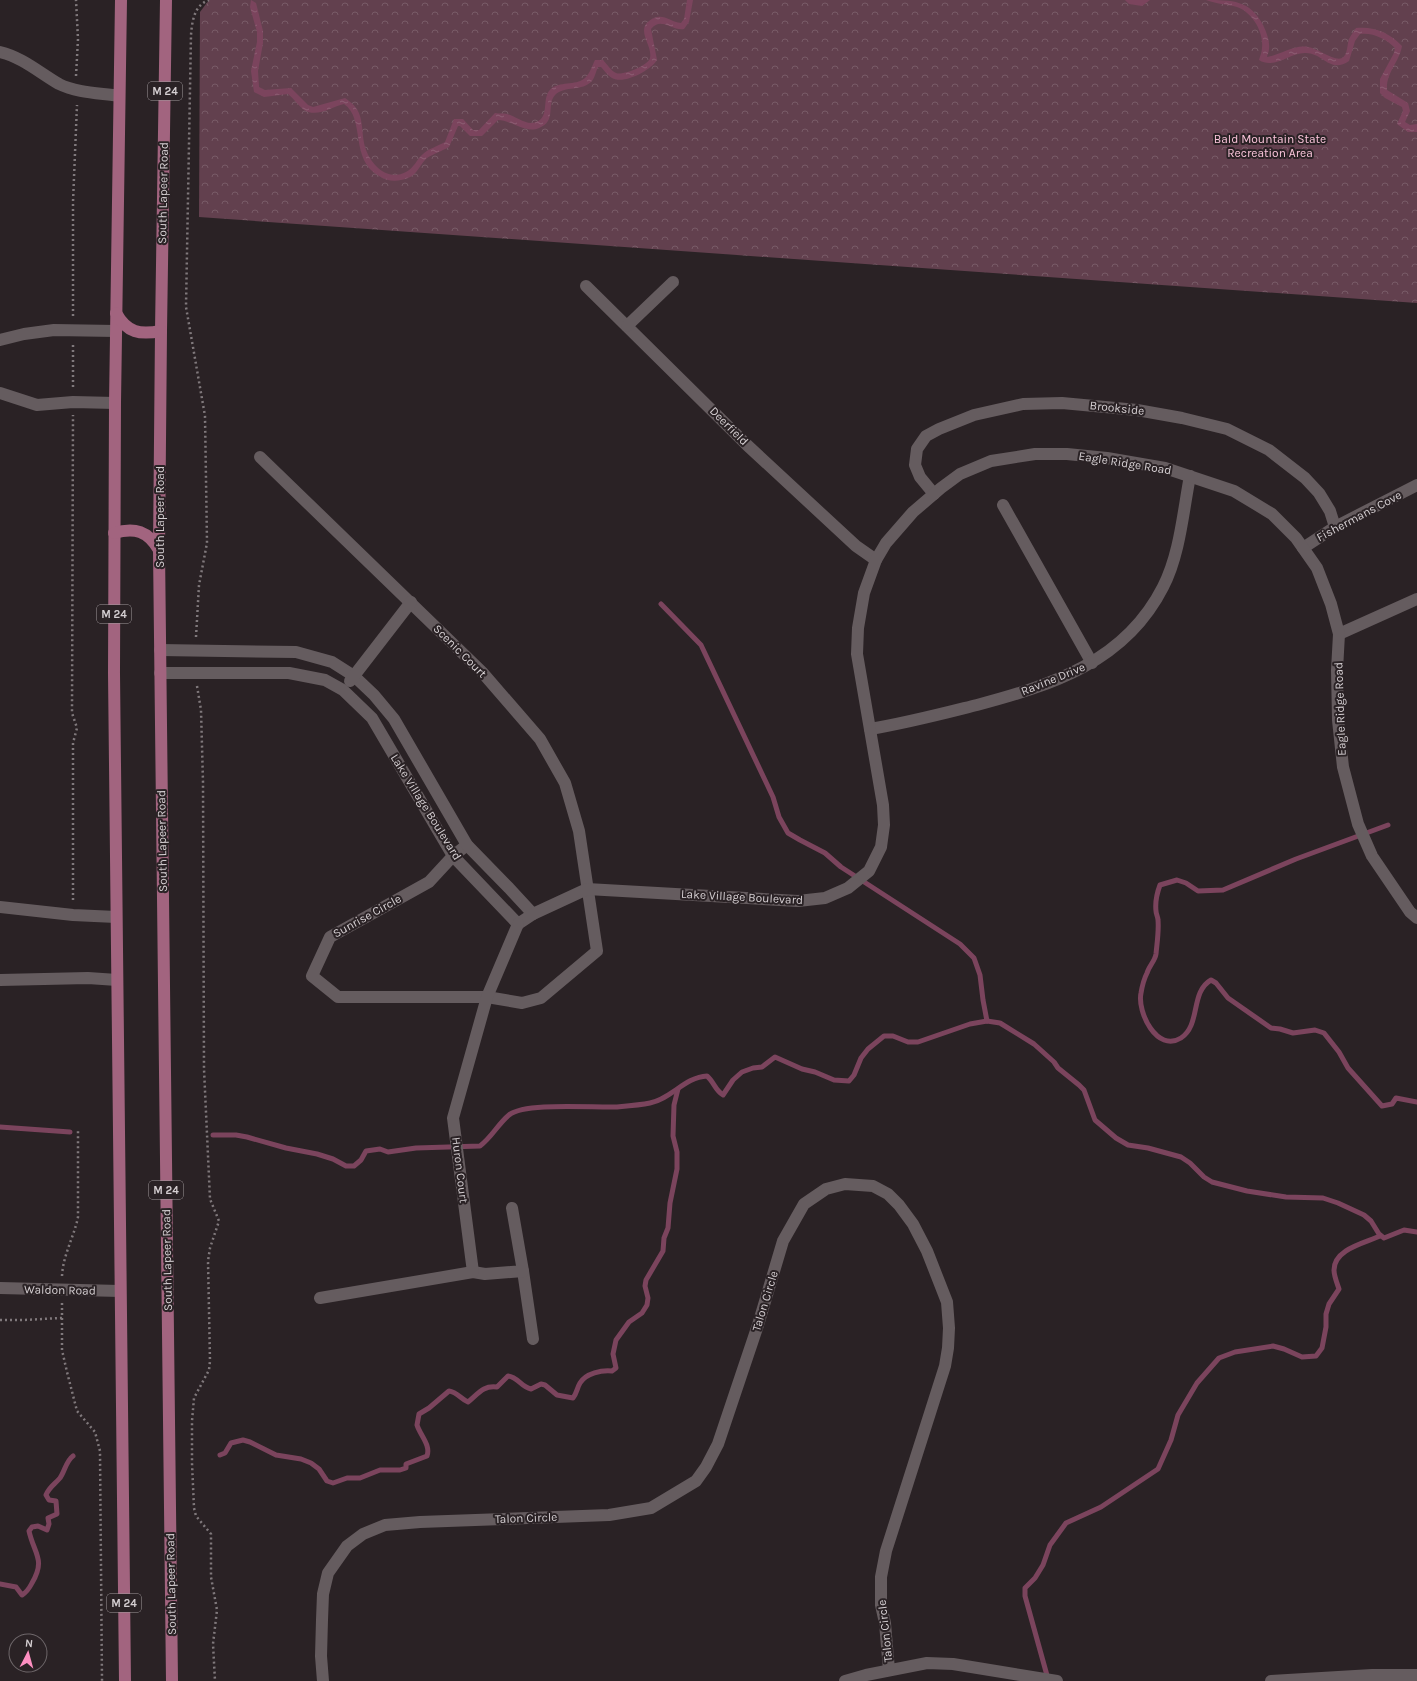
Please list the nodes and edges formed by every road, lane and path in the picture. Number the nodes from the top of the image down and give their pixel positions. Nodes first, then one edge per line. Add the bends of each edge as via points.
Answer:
1 (76, 0) edge
2 (121, 0) edge
3 (166, 0) edge
4 (209, 0) edge
5 (0, 52) edge
6 (76, 77) dead end
7 (119, 96) junction
8 (77, 102) dead end
9 (673, 282) dead end
10 (586, 286) dead end
11 (116, 313) junction
12 (73, 324) dead end
13 (627, 326) junction
14 (116, 331) junction
15 (161, 331) junction
16 (0, 340) edge
17 (73, 343) dead end
18 (0, 393) edge
19 (73, 396) dead end
20 (115, 403) junction
21 (73, 408) dead end
22 (260, 457) dead end
23 (1190, 476) junction
24 (1417, 485) edge
25 (934, 494) junction
26 (1003, 505) dead end
27 (1335, 527) junction
28 (114, 533) junction
29 (1303, 548) junction
30 (159, 550) junction
31 (876, 560) junction
32 (1417, 599) edge
33 (411, 602) junction
34 (858, 628) joint
35 (1338, 634) junction
36 (196, 638) dead end
37 (160, 650) junction
38 (1092, 663) junction
39 (160, 673) junction
40 (354, 676) junction
41 (196, 680) dead end
42 (343, 690) junction
43 (870, 729) junction
44 (467, 845) junction
45 (453, 856) junction
46 (588, 889) junction
47 (73, 904) dead end
48 (0, 907) edge
49 (1415, 912) edge
50 (533, 914) junction
51 (116, 917) junction
52 (518, 924) junction
53 (0, 980) edge
54 (117, 980) junction
55 (487, 997) junction
56 (78, 1130) dead end
57 (512, 1208) dead end
58 (523, 1271) junction
59 (473, 1272) junction
60 (62, 1275) dead end
61 (0, 1288) edge
62 (120, 1291) junction
63 (320, 1298) dead end
64 (62, 1304) dead end
65 (62, 1318) junction
66 (0, 1320) edge
67 (533, 1339) dead end
68 (889, 1670) junction
69 (1417, 1675) edge
70 (102, 1681) edge
71 (125, 1681) edge
72 (172, 1681) edge
73 (215, 1681) edge
74 (323, 1681) edge
75 (845, 1681) edge
76 (1057, 1681) edge
77 (1271, 1681) edge

1 - 6 path
2 - 7 main road, M 24
3 - 15 main road, South Lapeer Road / M 24
4 - 36 path via 199,7 194,15 191,36 186,307 205,416 207,543 199,585
5 - 7 street via 11,55 60,84 77,90
7 - 11 main road, M 24
8 - 12 path via 73,202
9 - 13 street
10 - 13 street, Deerfield
11 - 14 main road, M 24
11 - 15 main road via 122,323 135,332
13 - 31 street, Deerfield via 747,445 856,546
14 - 16 street via 54,330
14 - 20 main road, M 24
15 - 30 main road, South Lapeer Road / M 24
17 - 19 path
18 - 20 street via 37,405 73,402
20 - 28 main road, M 24
21 - 47 path via 72,713 77,732 73,743
22 - 33 street, Scenic Court
23 - 25 street, Eagle Ridge Road via 1164,468 1107,458 1035,454 991,461 960,474
23 - 29 street, Eagle Ridge Road via 1234,491 1272,514
23 - 38 street, Ravine Drive via 1176,551 1163,587 1131,633
24 - 27 street, Fishermans Cove
25 - 27 street, Brookside via 920,477 915,465 917,449 926,436 974,415 1023,404 1062,403 1137,410 1227,429 1269,450 1305,478 1319,493 1330,511
25 - 31 street, Eagle Ridge Road via 913,512 886,543
26 - 38 street
27 - 29 street, Fishermans Cove
28 - 30 main road via 122,530 138,531 153,540
28 - 51 main road, M 24
29 - 35 street, Eagle Ridge Road via 1317,568 1331,604
30 - 37 main road, South Lapeer Road / M 24
31 - 34 street, Eagle Ridge Road via 864,592
32 - 35 street
33 - 40 street
33 - 46 street, Scenic Court via 482,672 540,739 565,783 579,831
34 - 43 street, Lake Village Boulevard via 858,660
35 - 49 street, Eagle Ridge Road via 1338,720 1342,767 1358,824 1372,856
37 - 39 main road, South Lapeer Road / M 24
37 - 40 street, Lake Village Boulevard via 296,652 332,662
38 - 43 street, Ravine Drive via 1028,691 912,722
39 - 42 street, Lake Village Boulevard via 289,673 325,680
39 - 72 main road, South Lapeer Road / M 24
40 - 42 street
40 - 44 street, Lake Village Boulevard via 374,694 394,719
41 - 73 path via 201,710 203,782 204,1069 210,1199 219,1221 209,1255 209,1370 194,1398 192,1463 196,1516 211,1534 211,1577 217,1610 213,1644
42 - 45 street, Lake Village Boulevard via 372,718
43 - 46 street, Lake Village Boulevard via 883,805 884,826 881,847 869,871 848,888 825,898 798,901
44 - 45 street, Sunrise Circle
44 - 50 street, Lake Village Boulevard
45 - 52 street, Lake Village Boulevard
45 - 55 street, Sunrise Circle via 429,882 330,936 312,976 338,997
46 - 50 street, Lake Village Boulevard
46 - 55 street, Scenic Court via 598,951 541,998 522,1003
48 - 51 street
50 - 52 street, Lake Village Boulevard
51 - 54 main road, M 24
52 - 55 street, Huron Court
53 - 54 street
54 - 62 main road, M 24
55 - 59 street, Huron Court via 453,1118
56 - 60 path via 78,1217
57 - 58 street
58 - 59 street via 485,1274
58 - 67 street
59 - 63 street
61 - 62 street, Waldon Road
62 - 71 main road, M 24
64 - 65 path
65 - 66 path
65 - 70 path via 62,1350 76,1407 95,1432 100,1451
68 - 74 street, Talon Circle via 885,1623 880,1606 881,1577 886,1551 945,1366 949,1341 948,1309 940,1281 927,1251 899,1204 888,1194 872,1186 845,1184 826,1189 804,1204 783,1241 718,1444 696,1481 651,1508 609,1514 385,1525 363,1534 347,1546 328,1573 323,1594
68 - 75 street
68 - 76 street via 927,1663 953,1664
69 - 77 street

